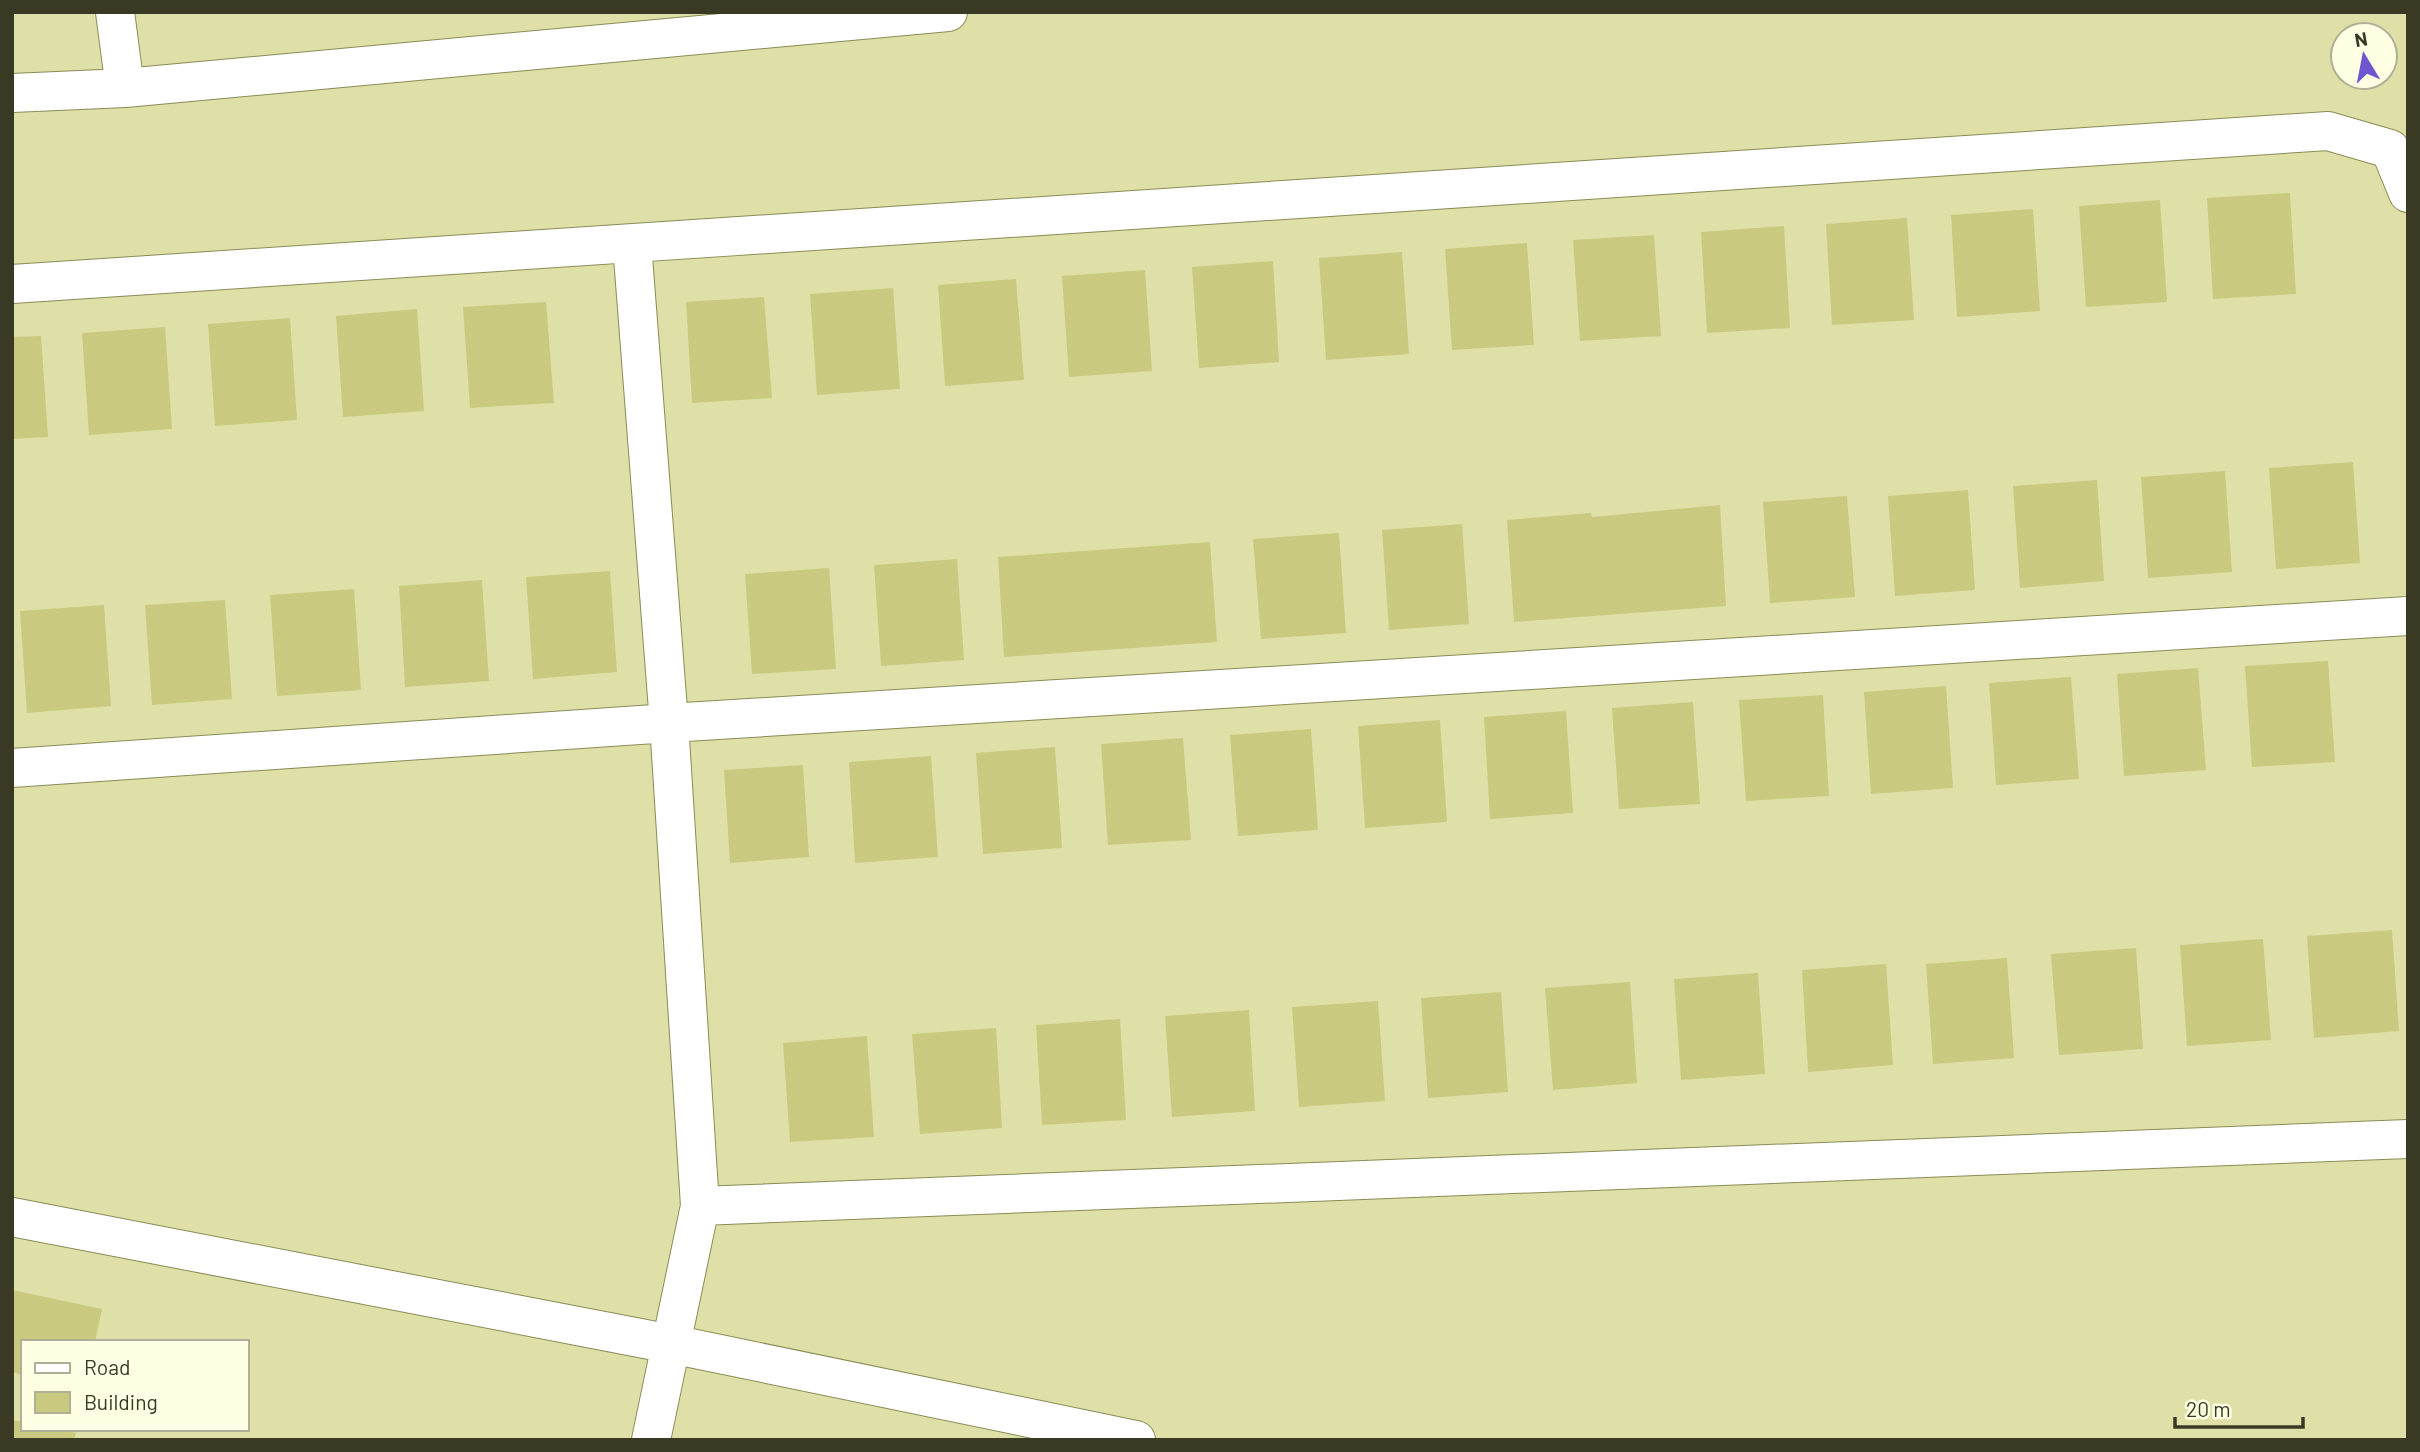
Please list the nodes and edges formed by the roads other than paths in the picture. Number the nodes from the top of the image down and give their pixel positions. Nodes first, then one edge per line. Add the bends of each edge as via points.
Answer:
1 (115, 12) edge
2 (948, 12) edge
3 (125, 88) junction
4 (12, 93) edge
5 (2408, 193) edge
6 (632, 244) junction
7 (12, 284) edge
8 (2408, 616) edge
9 (669, 723) junction
10 (12, 768) edge
11 (2408, 1139) edge
12 (700, 1206) junction
13 (12, 1217) edge
14 (671, 1344) junction
15 (651, 1440) edge
16 (1136, 1440) edge

1 - 3 street
2 - 3 street
3 - 4 street
5 - 6 street via 2390,149 2328,131
6 - 7 street
6 - 9 street
8 - 9 street
9 - 10 street
9 - 12 street
11 - 12 street
12 - 14 street
13 - 14 street
14 - 15 street
14 - 16 street

